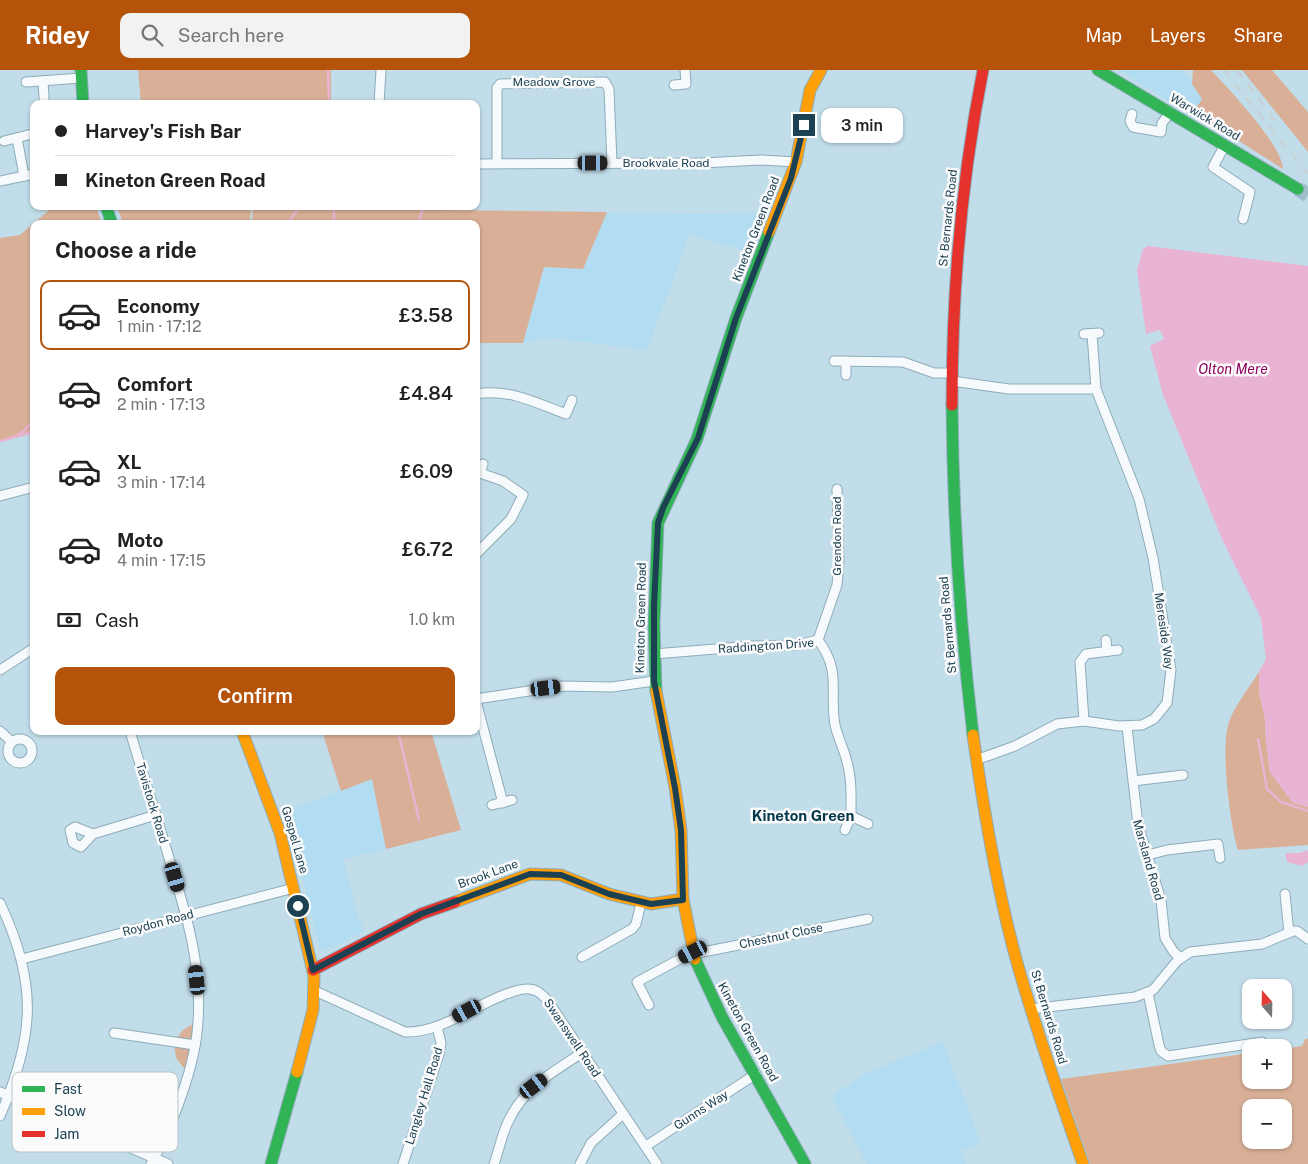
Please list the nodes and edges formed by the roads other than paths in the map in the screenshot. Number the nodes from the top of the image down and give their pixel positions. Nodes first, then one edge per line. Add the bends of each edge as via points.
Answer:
1 (382, 70) edge
2 (685, 70) edge
3 (821, 70) edge
4 (983, 70) edge
5 (1098, 70) edge
6 (81, 74) edge
7 (42, 81) junction
8 (26, 82) dead end
9 (674, 85) dead end
10 (44, 98) dead end
11 (83, 100) edge
12 (379, 100) edge
13 (1171, 112) junction
14 (1132, 114) dead end
15 (30, 135) edge
16 (17, 138) junction
17 (4, 141) dead end
18 (1224, 145) junction
19 (796, 162) junction
20 (612, 163) junction
21 (480, 164) edge
22 (497, 164) junction
23 (29, 175) edge
24 (0, 181) edge
25 (1298, 189) tunnel mouth
26 (1243, 219) dead end
27 (1092, 334) dead end
28 (834, 361) dead end
29 (846, 361) junction
30 (846, 375) dead end
31 (952, 377) junction
32 (1096, 389) junction
33 (480, 393) edge
34 (572, 400) dead end
35 (483, 464) dead end
36 (480, 473) edge
37 (480, 473) edge
38 (30, 488) edge
39 (837, 489) dead end
40 (0, 496) edge
41 (480, 550) edge
42 (818, 640) junction
43 (1106, 640) dead end
44 (1118, 650) dead end
45 (30, 651) edge
46 (1107, 651) junction
47 (654, 654) junction
48 (0, 670) edge
49 (654, 681) junction
50 (480, 699) edge
51 (480, 713) edge
52 (1084, 721) junction
53 (1127, 727) junction
54 (0, 730) edge
55 (131, 735) edge
56 (244, 735) edge
57 (11, 741) dead end
58 (976, 760) junction
59 (1183, 775) dead end
60 (1133, 781) junction
61 (492, 805) dead end
62 (156, 815) junction
63 (851, 816) junction
64 (868, 824) dead end
65 (845, 830) dead end
66 (93, 834) dead end
67 (1148, 855) junction
68 (1220, 858) dead end
69 (294, 888) junction
70 (1285, 894) dead end
71 (683, 900) junction
72 (641, 902) junction
73 (0, 903) edge
74 (186, 916) junction
75 (868, 919) dead end
76 (1289, 933) junction
77 (1308, 939) edge
78 (693, 953) junction
79 (582, 957) dead end
80 (1180, 958) junction
81 (22, 959) junction
82 (313, 970) junction
83 (313, 990) junction
84 (1148, 993) junction
85 (649, 1005) dead end
86 (1030, 1009) junction
87 (436, 1027) junction
88 (114, 1033) dead end
89 (195, 1045) junction
90 (1242, 1045) edge
91 (582, 1052) junction
92 (17, 1072) edge
93 (756, 1074) junction
94 (12, 1080) edge
95 (4, 1094) edge
96 (178, 1100) edge
97 (624, 1114) junction
98 (0, 1116) edge
99 (646, 1146) junction
100 (133, 1152) edge
101 (153, 1161) edge
102 (168, 1164) edge
103 (270, 1164) edge
104 (403, 1164) edge
105 (494, 1164) edge
106 (580, 1164) edge
107 (658, 1164) edge
108 (805, 1164) edge
109 (1083, 1164) edge

1 - 12 street
2 - 9 street via 686,84
3 - 19 main road, Kineton Green Road via 810,90
4 - 31 main road, St Bernards Road via 961,219
5 - 13 main road, Warwick Road
6 - 7 street
6 - 11 main road
7 - 8 street
7 - 10 street
13 - 14 street via 1162,123 1161,132 1133,127 1130,121
13 - 18 main road, Warwick Road
15 - 16 street
16 - 17 street
16 - 23 street
18 - 25 main road, Warwick Road
18 - 26 street via 1213,166 1250,192
19 - 20 street, Brookvale Road
19 - 47 main road, Kineton Green Road via 736,318 698,438 658,523
20 - 22 street, Brookvale Road
20 - 22 street, Meadow Grove via 609,90 605,82 500,84 497,88
21 - 22 street, Brookvale Road
23 - 24 street
27 - 32 street, Mereside Way
28 - 29 street
29 - 30 street
29 - 31 street via 903,362
31 - 32 street via 1009,390
31 - 58 main road, St Bernards Road via 958,590
32 - 53 street, Mereside Way via 1139,499 1153,558 1171,670 1167,703 1161,713 1142,725
33 - 34 street via 506,393 566,414
35 - 37 street
36 - 41 street via 503,481 523,495 511,519
38 - 40 street
39 - 42 street, Grendon Road via 837,585
42 - 47 street, Raddington Drive via 797,645
42 - 63 street, Raddington Drive via 834,672 834,715 849,771
43 - 46 street
44 - 46 street
45 - 48 street
46 - 52 street via 1086,654 1080,662
47 - 49 main road, Kineton Green Road
49 - 50 street via 612,687 562,686
49 - 71 main road, Kineton Green Road via 681,830
51 - 61 street via 508,801
52 - 53 street, Mereside Way
52 - 58 street, Mereside Way via 1057,724 1015,746
53 - 60 street, Marsland Road
54 - 57 street
55 - 62 street, Tavistock Road
56 - 69 main road, Gospel Lane via 276,819
58 - 86 main road, St Bernards Road via 1010,936
59 - 60 street
60 - 67 street, Marsland Road via 1134,810
62 - 66 street
62 - 74 street, Tavistock Road
63 - 64 street
63 - 65 street, Raddington Drive
67 - 68 street via 1218,844
67 - 80 street, Marsland Road via 1161,900 1165,938
69 - 74 street, Roydon Road
69 - 82 main road, Gospel Lane
70 - 76 street
71 - 72 main road, Brook Lane
71 - 78 main road, Kineton Green Road
72 - 79 street via 632,929
72 - 82 main road, Brook Lane via 602,892 561,875 521,875 400,923
73 - 81 street
74 - 81 street, Roydon Road
74 - 89 street, Tavistock Road via 194,949 199,995
75 - 78 street, Chestnut Close
76 - 77 street via 1297,931
76 - 80 street via 1262,944 1200,950
78 - 85 street, Chestnut Close via 637,982
78 - 93 main road, Kineton Green Road via 722,1016
80 - 84 street
81 - 92 street via 28,1000 25,1039
82 - 83 main road, Gospel Lane
83 - 87 street, Swanswell Road via 405,1032
83 - 103 main road, Gospel Lane via 313,1010 303,1052
84 - 86 street
84 - 90 street via 1161,1051 1168,1056
86 - 109 main road, St Bernards Road
87 - 91 street, Swanswell Road via 498,998 528,988 542,994 548,1001
87 - 104 street, Langley Hall Road via 441,1043 439,1054
88 - 89 street
89 - 96 street, Tavistock Road
91 - 97 street, Swanswell Road
91 - 105 street via 534,1086 520,1101 508,1121
93 - 99 street, Gunns Way
93 - 108 main road, Kineton Green Road
94 - 95 street
95 - 98 street
97 - 99 street, Swanswell Road
97 - 106 street via 591,1143
99 - 107 street, Swanswell Road
100 - 101 street
101 - 102 street

